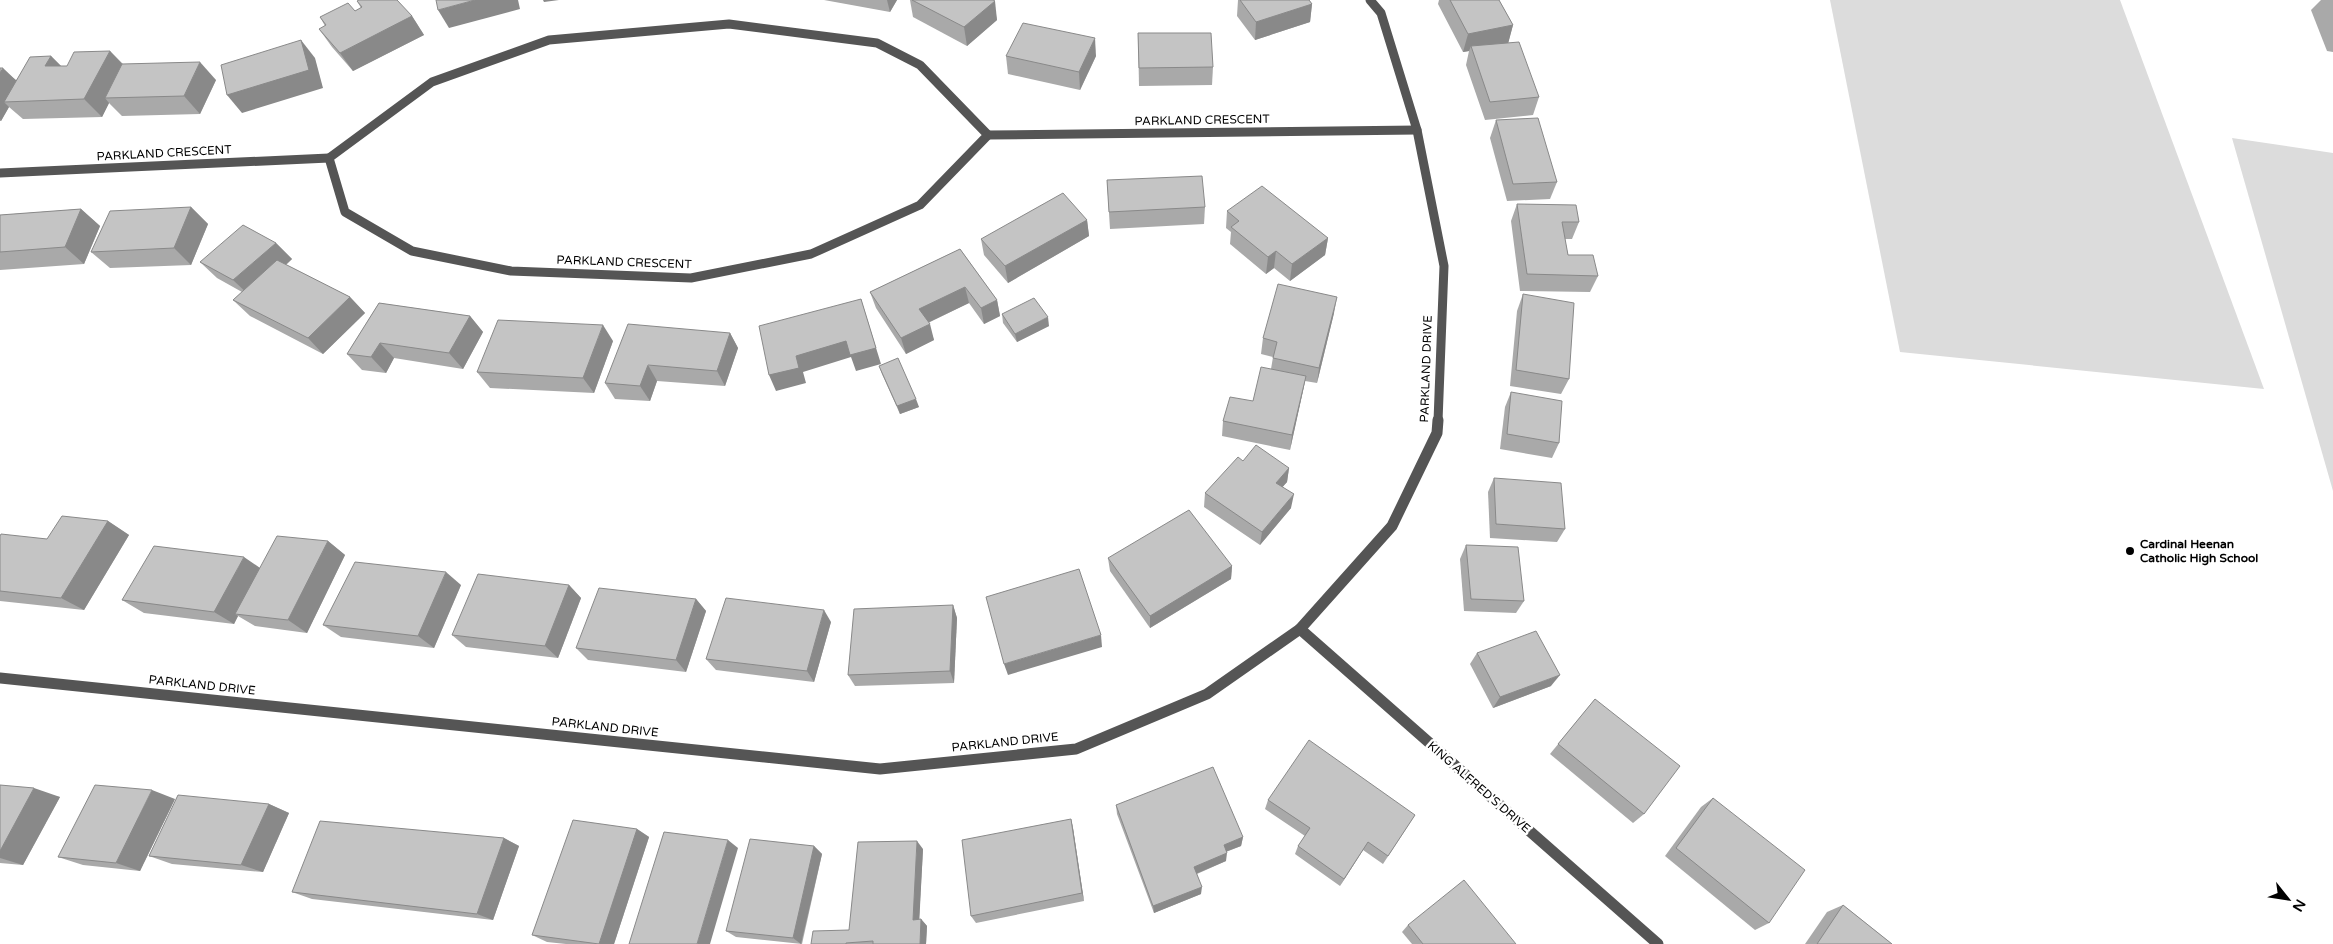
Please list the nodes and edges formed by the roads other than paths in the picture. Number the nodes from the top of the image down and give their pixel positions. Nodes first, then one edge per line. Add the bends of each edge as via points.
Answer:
1 (1370, 0) edge
2 (1417, 130) junction
3 (988, 135) junction
4 (329, 158) junction
5 (0, 173) edge
6 (1300, 629) junction
7 (0, 678) edge
8 (1658, 944) edge

1 - 2 street, PARKLAND DRIVE via 1381,14
2 - 3 street, PARKLAND CRESCENT
2 - 6 street, PARKLAND DRIVE via 1444,266 1437,433 1392,526
3 - 4 street via 920,65 878,43 729,24 549,40 432,82
3 - 4 street, PARKLAND CRESCENT via 920,205 811,254 691,278 511,271 412,251 346,212
4 - 5 street, PARKLAND CRESCENT
6 - 7 street, PARKLAND DRIVE via 1207,694 1076,749 880,769
6 - 8 street, KING ALFRED'S DRIVE

